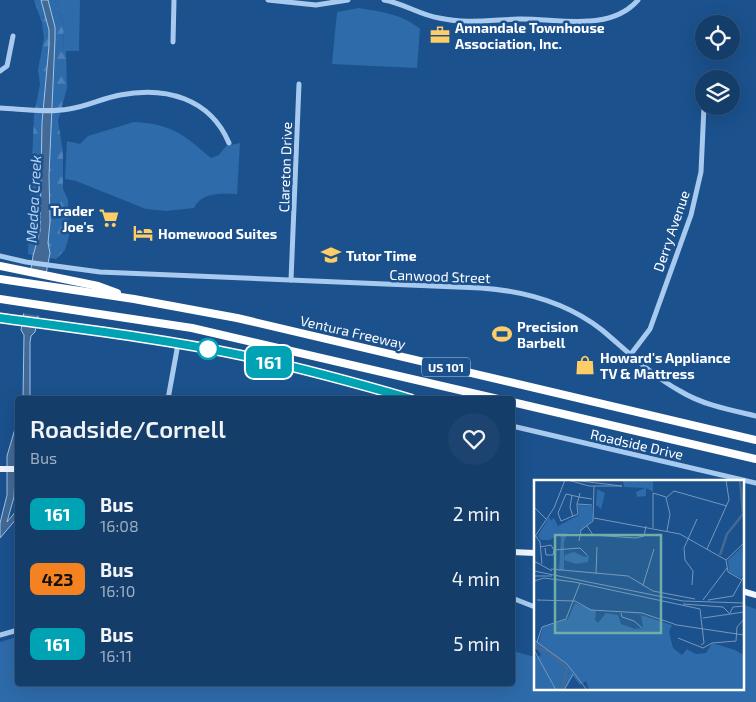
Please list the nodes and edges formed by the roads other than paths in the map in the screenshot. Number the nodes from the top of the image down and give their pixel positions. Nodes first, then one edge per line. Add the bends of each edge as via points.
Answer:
1 (174, 0) edge
2 (268, 0) edge
3 (348, 0) edge
4 (384, 0) edge
5 (638, 0) edge
6 (13, 36) dead end
7 (173, 42) dead end
8 (0, 72) edge
9 (299, 84) dead end
10 (0, 108) edge
11 (704, 115) edge
12 (229, 143) dead end
13 (0, 256) edge
14 (0, 266) edge
15 (0, 279) edge
16 (291, 280) junction
17 (56, 283) junction
18 (0, 299) edge
19 (0, 318) edge
20 (178, 344) junction
21 (631, 354) junction
22 (169, 396) edge
23 (400, 396) edge
24 (485, 396) edge
25 (515, 403) edge
26 (756, 416) edge
27 (515, 427) edge
28 (756, 440) edge
29 (756, 459) edge
30 (0, 469) edge
31 (15, 469) edge
32 (743, 480) edge
33 (515, 552) edge
34 (534, 553) edge
35 (515, 599) edge
36 (534, 607) edge
37 (15, 631) edge
38 (0, 634) edge

1 - 7 street
2 - 3 street via 316,5
4 - 5 street via 437,18 462,22 597,20 625,12
6 - 8 street via 7,66
9 - 16 street, Clareton Drive
10 - 12 street via 60,110 120,95 151,92 177,95 207,113
11 - 21 street, Derry Avenue via 701,172 691,215 650,329
13 - 16 street, Canwood Street via 50,266 127,274
14 - 17 highway
15 - 17 highway, Ventura Freeway / US 101
16 - 21 street, Canwood Street via 481,288 524,293 573,312
17 - 28 highway, Ventura Freeway / US 101 via 237,318
18 - 24 highway, US 101 via 136,318 246,339
19 - 20 street
20 - 22 street
20 - 23 street via 289,367
21 - 26 street, Canwood Street via 663,381 691,397
25 - 29 highway
27 - 32 street, Roadside Drive
30 - 31 main road
33 - 34 main road
35 - 36 street
37 - 38 street

